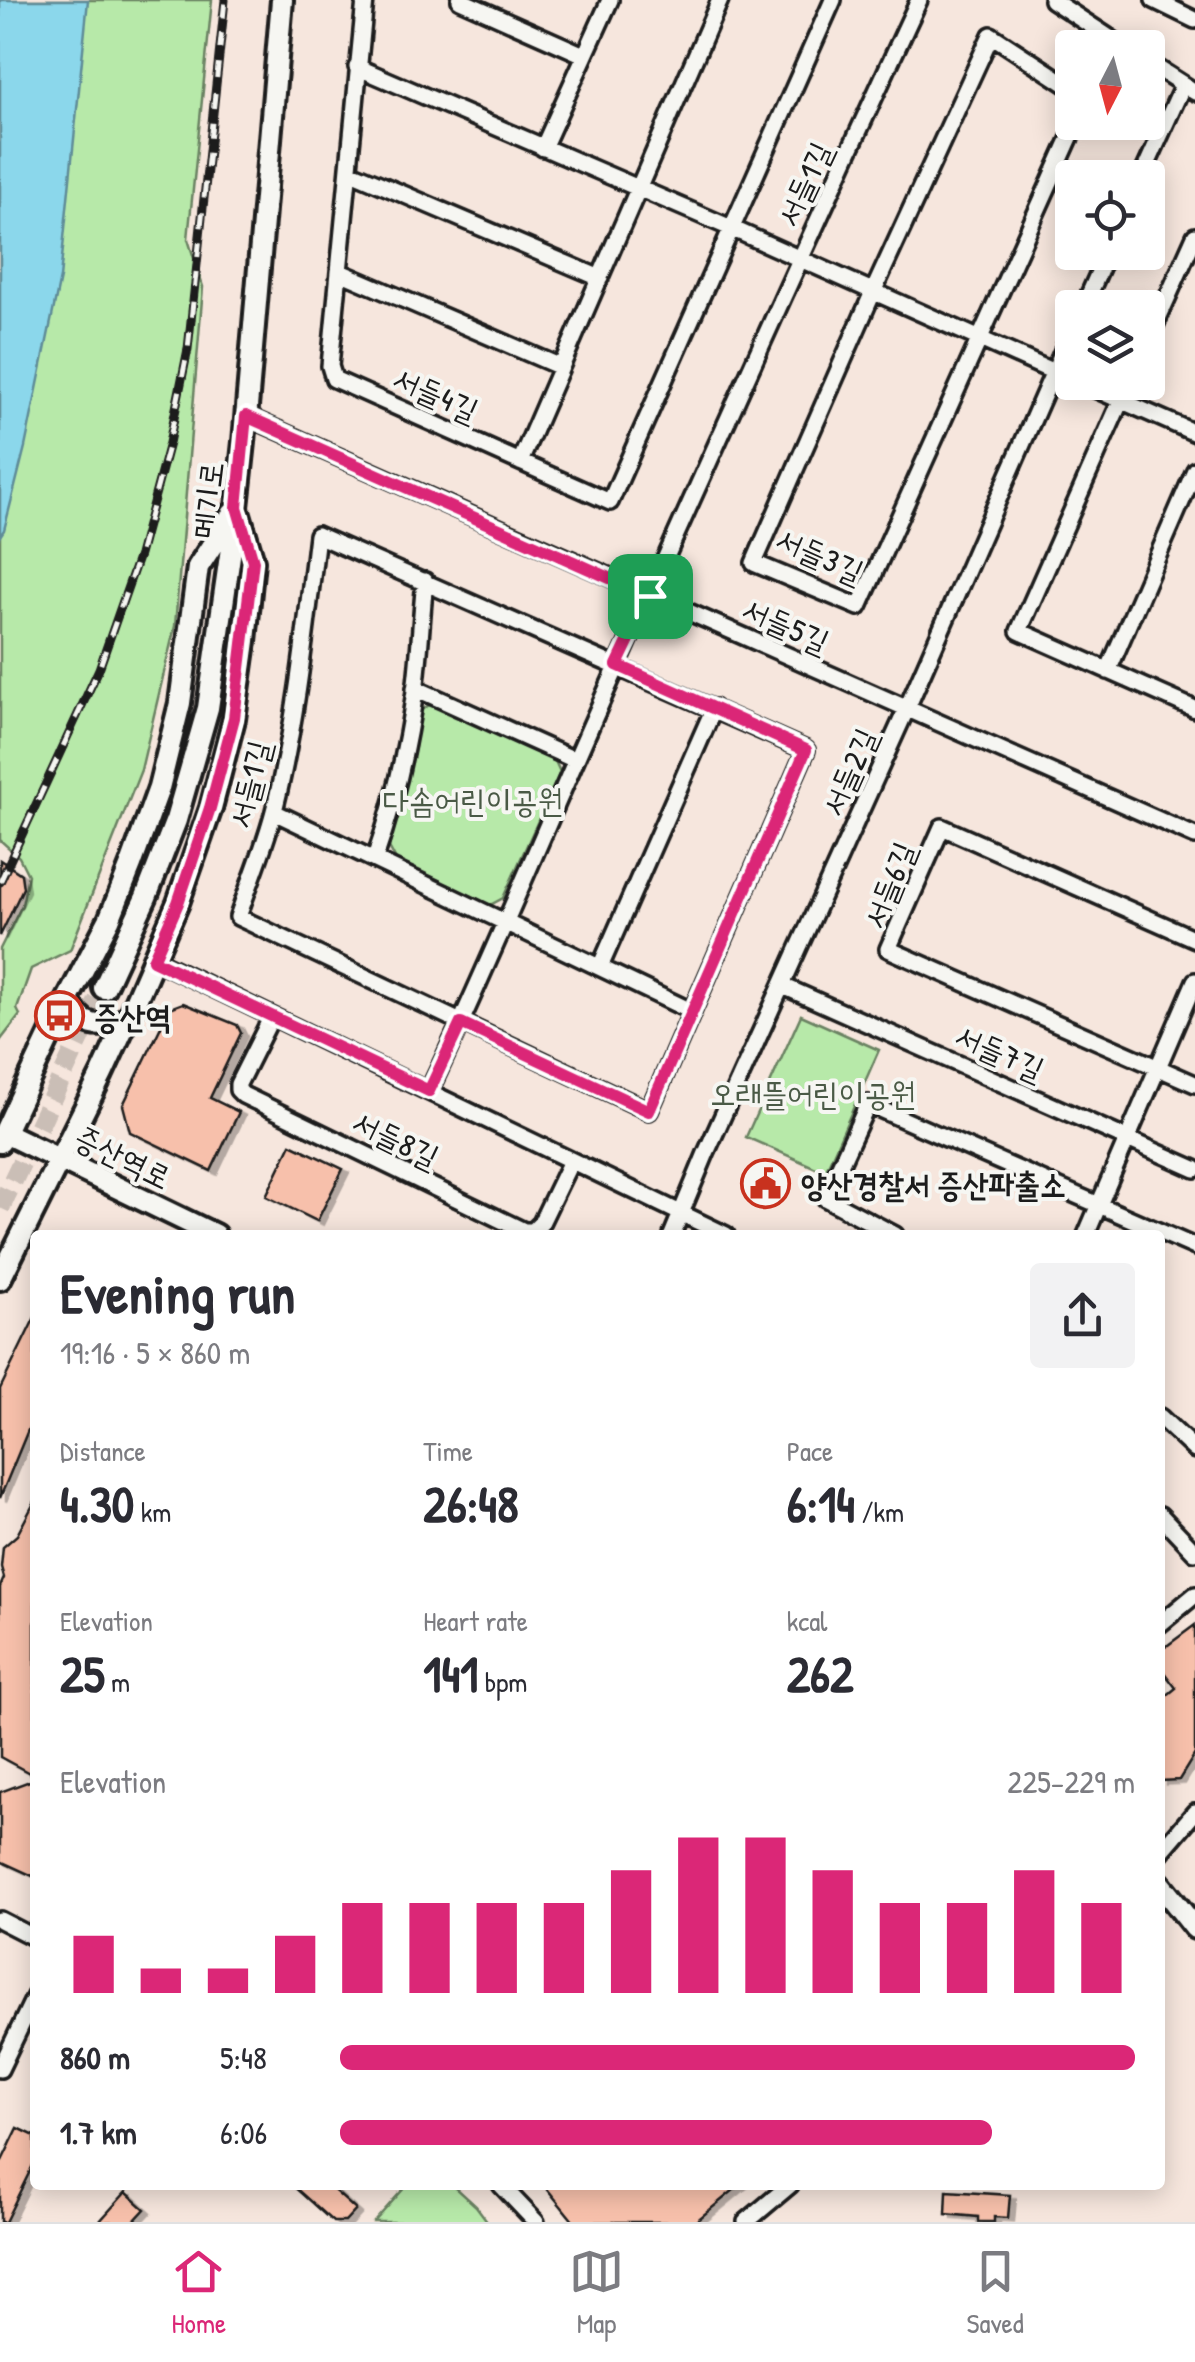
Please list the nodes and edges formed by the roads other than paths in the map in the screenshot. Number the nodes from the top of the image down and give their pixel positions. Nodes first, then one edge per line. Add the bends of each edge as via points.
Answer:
1 (282, 0) edge
2 (365, 0) edge
3 (460, 0) edge
4 (610, 0) edge
5 (720, 0) edge
6 (832, 0) edge
7 (919, 0) edge
8 (1052, 0) edge
9 (1154, 0) edge
10 (487, 6) edge
11 (1195, 20) edge
12 (1098, 30) edge
13 (584, 55) junction
14 (357, 67) junction
15 (1165, 73) edge
16 (1055, 77) edge
17 (1189, 88) edge
18 (1069, 140) edge
19 (543, 148) junction
20 (1151, 160) edge
21 (349, 170) junction
22 (638, 189) junction
23 (730, 228) junction
24 (1195, 236) edge
25 (799, 260) junction
26 (340, 272) junction
27 (600, 278) junction
28 (873, 292) junction
29 (1165, 303) edge
30 (978, 338) junction
31 (561, 367) junction
32 (1054, 372) joint
33 (1120, 401) joint
34 (246, 416) junction
35 (1195, 434) edge
36 (520, 462) junction
37 (1195, 470) edge
38 (237, 507) junction
39 (425, 581) junction
40 (650, 596) junction
41 (617, 665) junction
42 (1108, 671) junction
43 (415, 688) junction
44 (714, 708) junction
45 (907, 708) junction
46 (1195, 709) edge
47 (576, 760) junction
48 (274, 812) junction
49 (1195, 836) edge
50 (375, 858) junction
51 (505, 921) junction
52 (1195, 939) edge
53 (153, 960) junction
54 (600, 967) junction
55 (1195, 981) edge
56 (783, 986) junction
57 (104, 988) tunnel mouth
58 (68, 1000) junction
59 (690, 1011) junction
60 (272, 1018) junction
61 (126, 1020) junction
62 (461, 1023) junction
63 (1158, 1068) junction
64 (1195, 1084) edge
65 (429, 1091) junction
66 (2, 1138) edge
67 (1127, 1138) junction
68 (58, 1160) junction
69 (571, 1161) junction
70 (1195, 1168) edge
71 (1099, 1204) junction
72 (682, 1215) junction
73 (205, 1230) edge
74 (522, 1230) edge
75 (534, 1230) edge
76 (674, 1230) edge
77 (715, 1230) edge
78 (886, 1230) edge
79 (1088, 1230) edge
80 (1152, 1230) edge
81 (1165, 1236) edge
82 (1195, 1247) edge
83 (0, 1280) edge
84 (1165, 1421) edge
85 (1193, 1442) edge
86 (1165, 1519) edge
87 (1195, 1552) edge
88 (1195, 1594) edge
89 (1165, 1620) edge
90 (1195, 1812) edge
91 (1165, 1846) edge
92 (1165, 1890) edge
93 (0, 1920) edge
94 (1195, 1928) edge
95 (30, 1935) edge
96 (30, 2006) edge
97 (0, 2069) edge
98 (505, 2190) edge
99 (784, 2190) edge
100 (536, 2222) edge
101 (746, 2222) edge

1 - 34 street, 메기로
2 - 14 street, 서들4길
3 - 10 street
4 - 13 street
5 - 22 street
6 - 23 street
7 - 25 street, 서들1길
8 - 12 street
9 - 11 street
10 - 13 street
13 - 19 street
14 - 19 street
14 - 21 street, 서들4길
15 - 17 street
16 - 28 street, 서들3길 via 991,35
17 - 20 street
18 - 30 street, 서들3길
19 - 22 street
21 - 26 street, 서들4길
21 - 27 street
22 - 23 street
22 - 27 street
23 - 25 street
23 - 36 street via 610,502
24 - 29 street
25 - 28 street
25 - 40 street, 서들1길
26 - 31 street
26 - 36 street, 서들4길 via 334,378
27 - 31 street
28 - 30 street
28 - 30 street, 서들3길 via 754,563 859,606
30 - 32 street
31 - 36 street
32 - 45 street, 서들2길
33 - 35 street
33 - 42 street via 1020,631
34 - 38 street, 메기로
34 - 40 street, 서들5길
37 - 42 street
38 - 53 street via 253,561 234,718 194,856
38 - 57 street, 메기로 via 208,708 176,820
38 - 58 street via 198,568 180,703 159,788 109,920
39 - 41 street, 서들1길
39 - 43 street
39 - 48 street, 서들1길 via 317,534 300,682
40 - 41 street, 서들1길
40 - 45 street, 서들5길
41 - 44 street, 서들1길
41 - 47 street, 서들1길
42 - 46 street
43 - 47 street
43 - 50 street via 401,770
44 - 54 street
44 - 59 street, 서들1길 via 806,750
45 - 49 street, 서들5길
45 - 56 street, 서들2길
47 - 51 street, 서들1길
48 - 50 street
48 - 62 street, 서들1길 via 238,916
50 - 51 street
51 - 54 street
51 - 62 street, 서들1길
52 - 63 street, 서들6길 via 942,828 888,949
53 - 60 street, 서들8길
53 - 61 street
54 - 59 street
55 - 63 street
56 - 67 street, 서들7길
56 - 72 street, 서들2길
58 - 61 street via 92,1025
58 - 66 street
59 - 62 street, 서들1길 via 649,1111
60 - 65 street, 서들8길
60 - 74 street, 서들8길 via 238,1084 243,1096
61 - 68 street
62 - 65 street, 서들1길
63 - 64 street, 서들6길
63 - 67 street
65 - 69 street, 서들8길
66 - 68 street, 증산역로
67 - 70 street, 서들7길
67 - 71 street
68 - 73 street, 증산역로
68 - 83 street
69 - 72 street, 서들8길
69 - 75 street, 서들8길
71 - 78 street via 868,1104 825,1198
71 - 79 street
71 - 80 street
72 - 76 street, 서들2길
72 - 77 street, 서들8길
81 - 82 street
84 - 85 street
86 - 87 street
88 - 89 street
90 - 91 street
92 - 94 street
93 - 95 street
96 - 97 street
98 - 100 street
99 - 101 street

